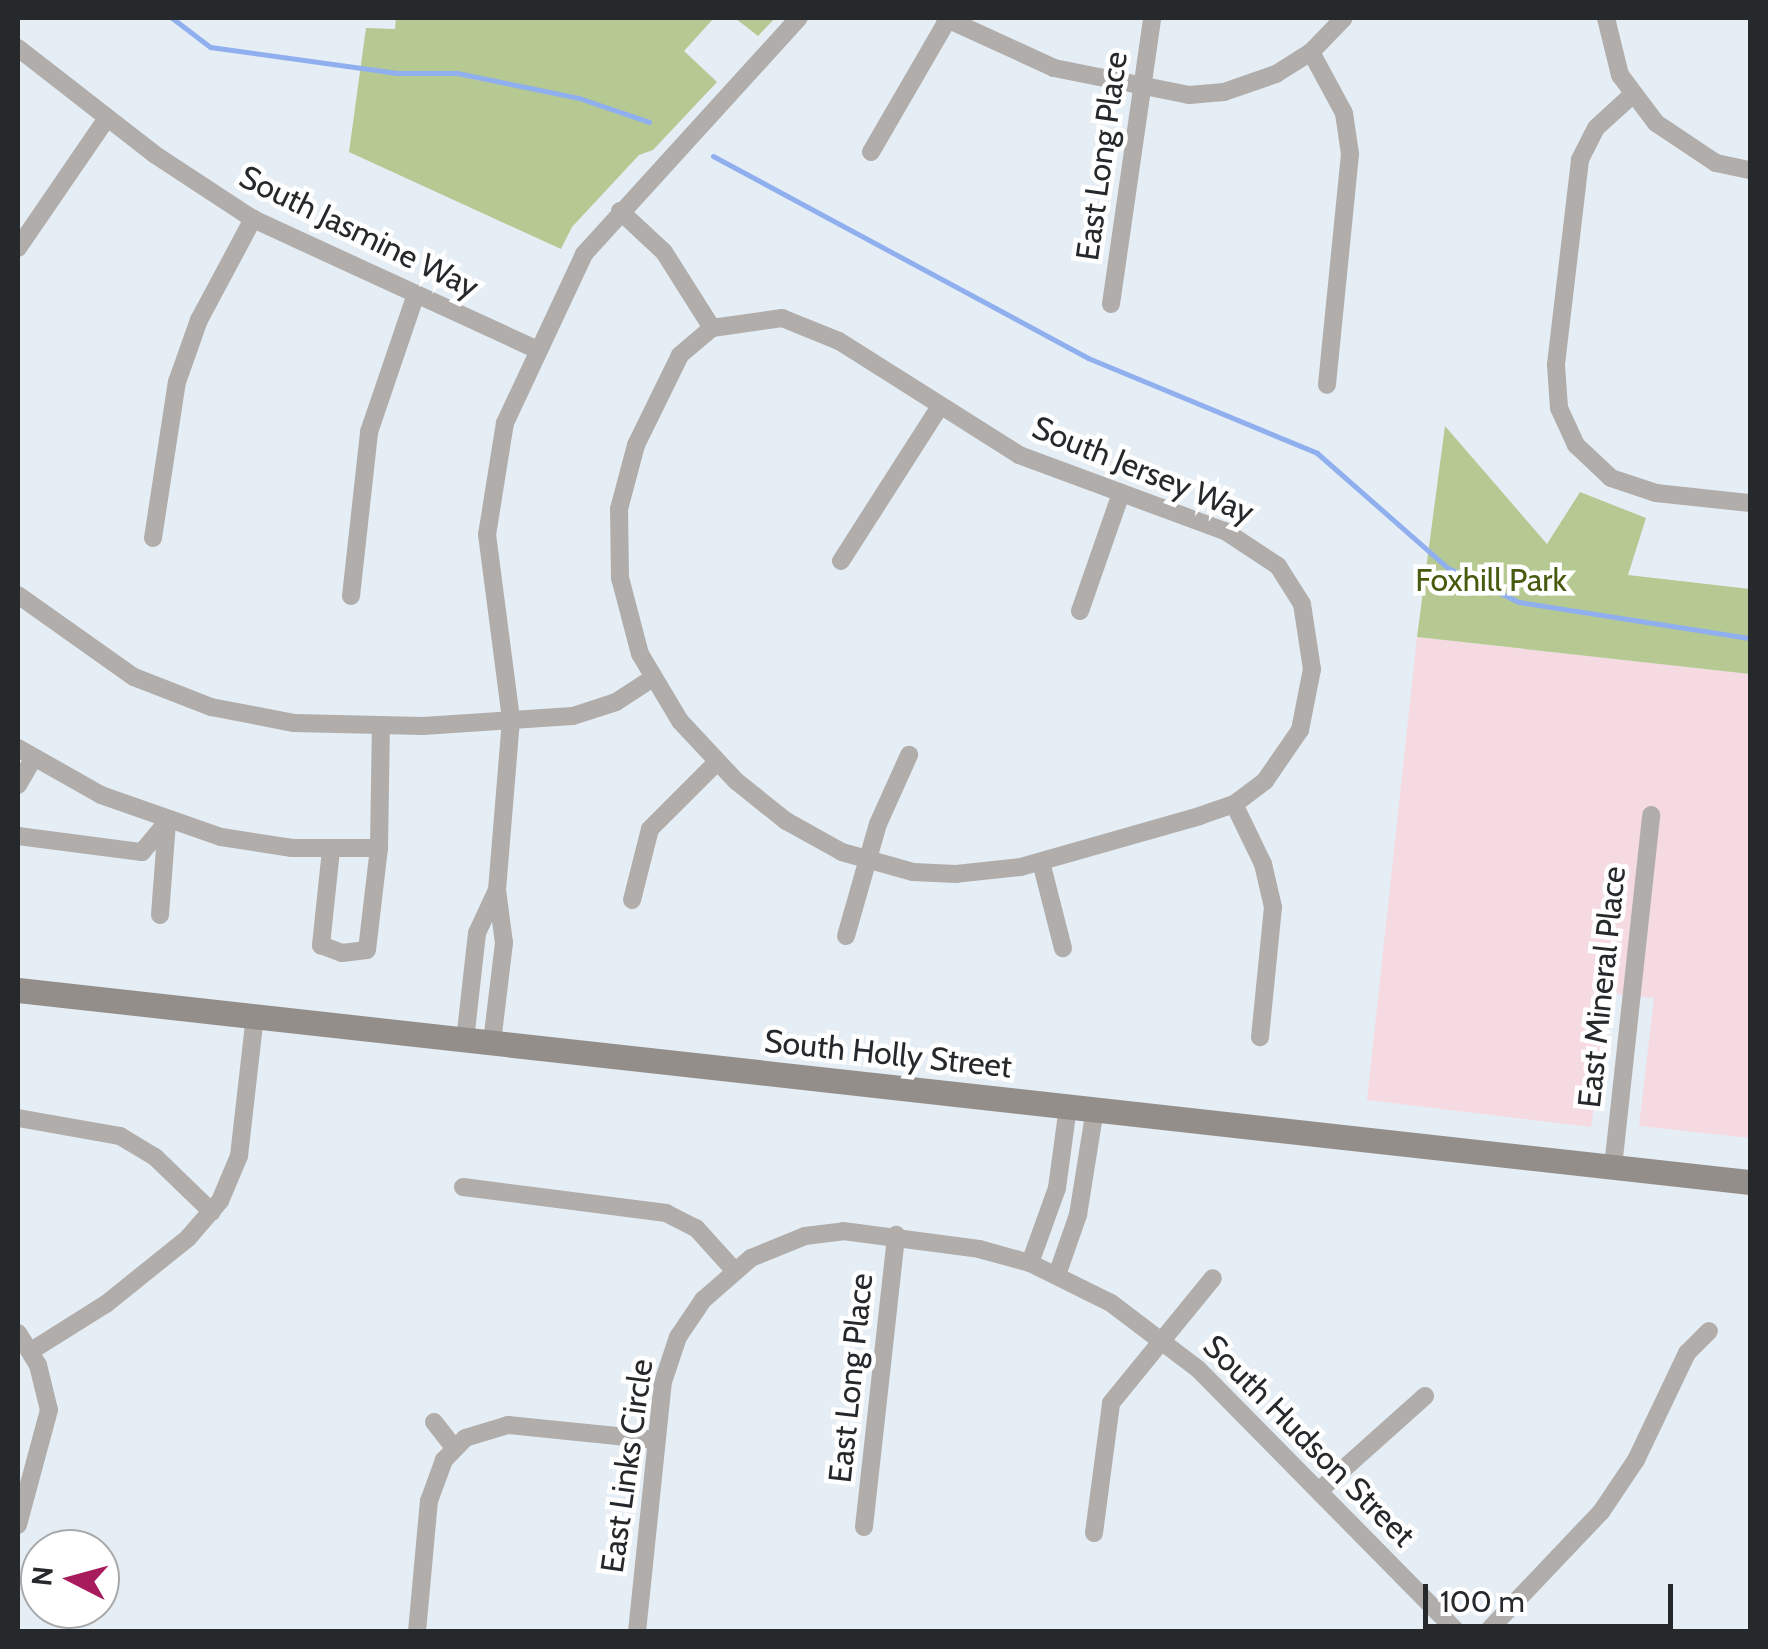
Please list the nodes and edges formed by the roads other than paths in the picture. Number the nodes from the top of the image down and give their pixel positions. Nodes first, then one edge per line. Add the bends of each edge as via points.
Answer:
1 (799, 18) edge
2 (947, 18) edge
3 (1152, 18) edge
4 (1344, 18) edge
5 (1606, 18) edge
6 (18, 48) edge
7 (1312, 52) junction
8 (1140, 90) junction
9 (1631, 96) junction
10 (108, 118) junction
11 (871, 152) dead end
12 (1750, 170) edge
13 (620, 211) junction
14 (254, 219) junction
15 (18, 248) edge
16 (416, 296) junction
17 (1111, 304) dead end
18 (712, 328) junction
19 (536, 349) junction
20 (1326, 386) dead end
21 (940, 406) junction
22 (1120, 496) junction
23 (1750, 504) edge
24 (153, 538) dead end
25 (841, 561) dead end
26 (18, 595) edge
27 (352, 596) dead end
28 (1080, 610) dead end
29 (653, 678) junction
30 (512, 719) junction
31 (381, 725) junction
32 (25, 754) edge
33 (909, 755) dead end
34 (717, 762) junction
35 (18, 786) edge
36 (1234, 804) junction
37 (1651, 814) dead end
38 (167, 822) junction
39 (18, 836) edge
40 (379, 848) junction
41 (331, 850) junction
42 (868, 860) junction
43 (1041, 862) junction
44 (497, 890) junction
45 (632, 900) dead end
46 (160, 916) dead end
47 (846, 936) dead end
48 (1064, 948) dead end
49 (18, 990) edge
50 (255, 1016) junction
51 (1260, 1037) dead end
52 (465, 1040) junction
53 (492, 1042) junction
54 (1068, 1106) junction
55 (1095, 1110) junction
56 (18, 1118) edge
57 (1613, 1167) junction
58 (1750, 1182) edge
59 (463, 1187) dead end
60 (212, 1212) junction
61 (896, 1235) junction
62 (1030, 1263) junction
63 (734, 1270) junction
64 (1057, 1275) junction
65 (1213, 1278) dead end
66 (1709, 1331) dead end
67 (18, 1333) edge
68 (1159, 1337) junction
69 (31, 1350) junction
70 (1426, 1396) dead end
71 (434, 1422) dead end
72 (656, 1440) junction
73 (454, 1448) junction
74 (1320, 1490) junction
75 (18, 1525) edge
76 (864, 1527) dead end
77 (1094, 1533) dead end
78 (417, 1632) edge
79 (637, 1632) edge
80 (1457, 1632) edge
81 (1487, 1632) edge

1 - 13 street
2 - 8 street via 1054,68
2 - 11 street
3 - 8 street, East Long Place
4 - 7 street
5 - 9 street
6 - 10 street, South Jasmine Way
7 - 8 street via 1276,74 1224,92
7 - 20 street via 1344,113 1350,154
8 - 17 street, East Long Place
9 - 12 street via 1694,151
9 - 23 street via 1596,128 1580,160 1556,366 1559,408 1576,445 1611,478 1656,493
10 - 14 street, South Jasmine Way
10 - 15 street
13 - 18 street via 664,252
13 - 19 street via 572,274
14 - 16 street, South Jasmine Way
14 - 24 street via 207,304 177,382 162,446
16 - 19 street, South Jasmine Way
16 - 27 street via 369,432
18 - 21 street, South Jersey Way via 767,318 809,325
18 - 29 street via 669,370 623,486 620,578 630,626
19 - 30 street via 505,423 488,506 490,592
21 - 22 street, South Jersey Way via 1020,455
21 - 25 street
22 - 28 street
22 - 36 street, South Jersey Way via 1246,540 1278,566 1302,604 1312,669 1300,730 1277,768
26 - 31 street via 96,654 180,697 278,721
29 - 30 street via 587,713
29 - 34 street
30 - 31 street
30 - 44 street
31 - 40 street
32 - 35 street
32 - 38 street
33 - 42 street
34 - 42 street via 786,821
34 - 45 street via 650,830
36 - 43 street
36 - 51 street via 1263,864 1274,907
37 - 57 street, East Mineral Place
38 - 39 street via 142,852
38 - 41 street via 254,844
38 - 46 street
40 - 41 street
40 - 41 street via 366,950 342,954 322,945
42 - 43 street via 956,874
42 - 47 street
43 - 48 street
44 - 52 street via 478,933
44 - 53 street via 504,943
49 - 50 main road, South Holly Street
50 - 52 main road, South Holly Street
50 - 60 street via 239,1156
52 - 53 main road, South Holly Street
53 - 54 main road, South Holly Street
54 - 55 main road, South Holly Street
54 - 62 street via 1057,1188
55 - 57 main road, South Holly Street
55 - 64 street via 1078,1214
56 - 60 street via 120,1136 155,1157
57 - 58 main road, South Holly Street
59 - 63 street via 666,1212 696,1228
60 - 69 street via 106,1304
61 - 62 street, South Hudson Street
61 - 63 street, South Hudson Street via 805,1236
61 - 76 street, East Long Place
62 - 64 street, South Hudson Street
63 - 72 street, East Links Circle via 678,1337 663,1382
64 - 68 street, South Hudson Street
65 - 68 street, South Hudson Street
66 - 81 street via 1687,1352 1636,1460 1601,1512
67 - 69 street
68 - 74 street, South Hudson Street
68 - 77 street via 1106,1413 1103,1504
69 - 75 street via 48,1397 49,1430
70 - 74 street
71 - 73 street
72 - 73 street via 508,1426 476,1432
72 - 79 street, East Links Circle
73 - 78 street via 429,1501
74 - 80 street, South Hudson Street

